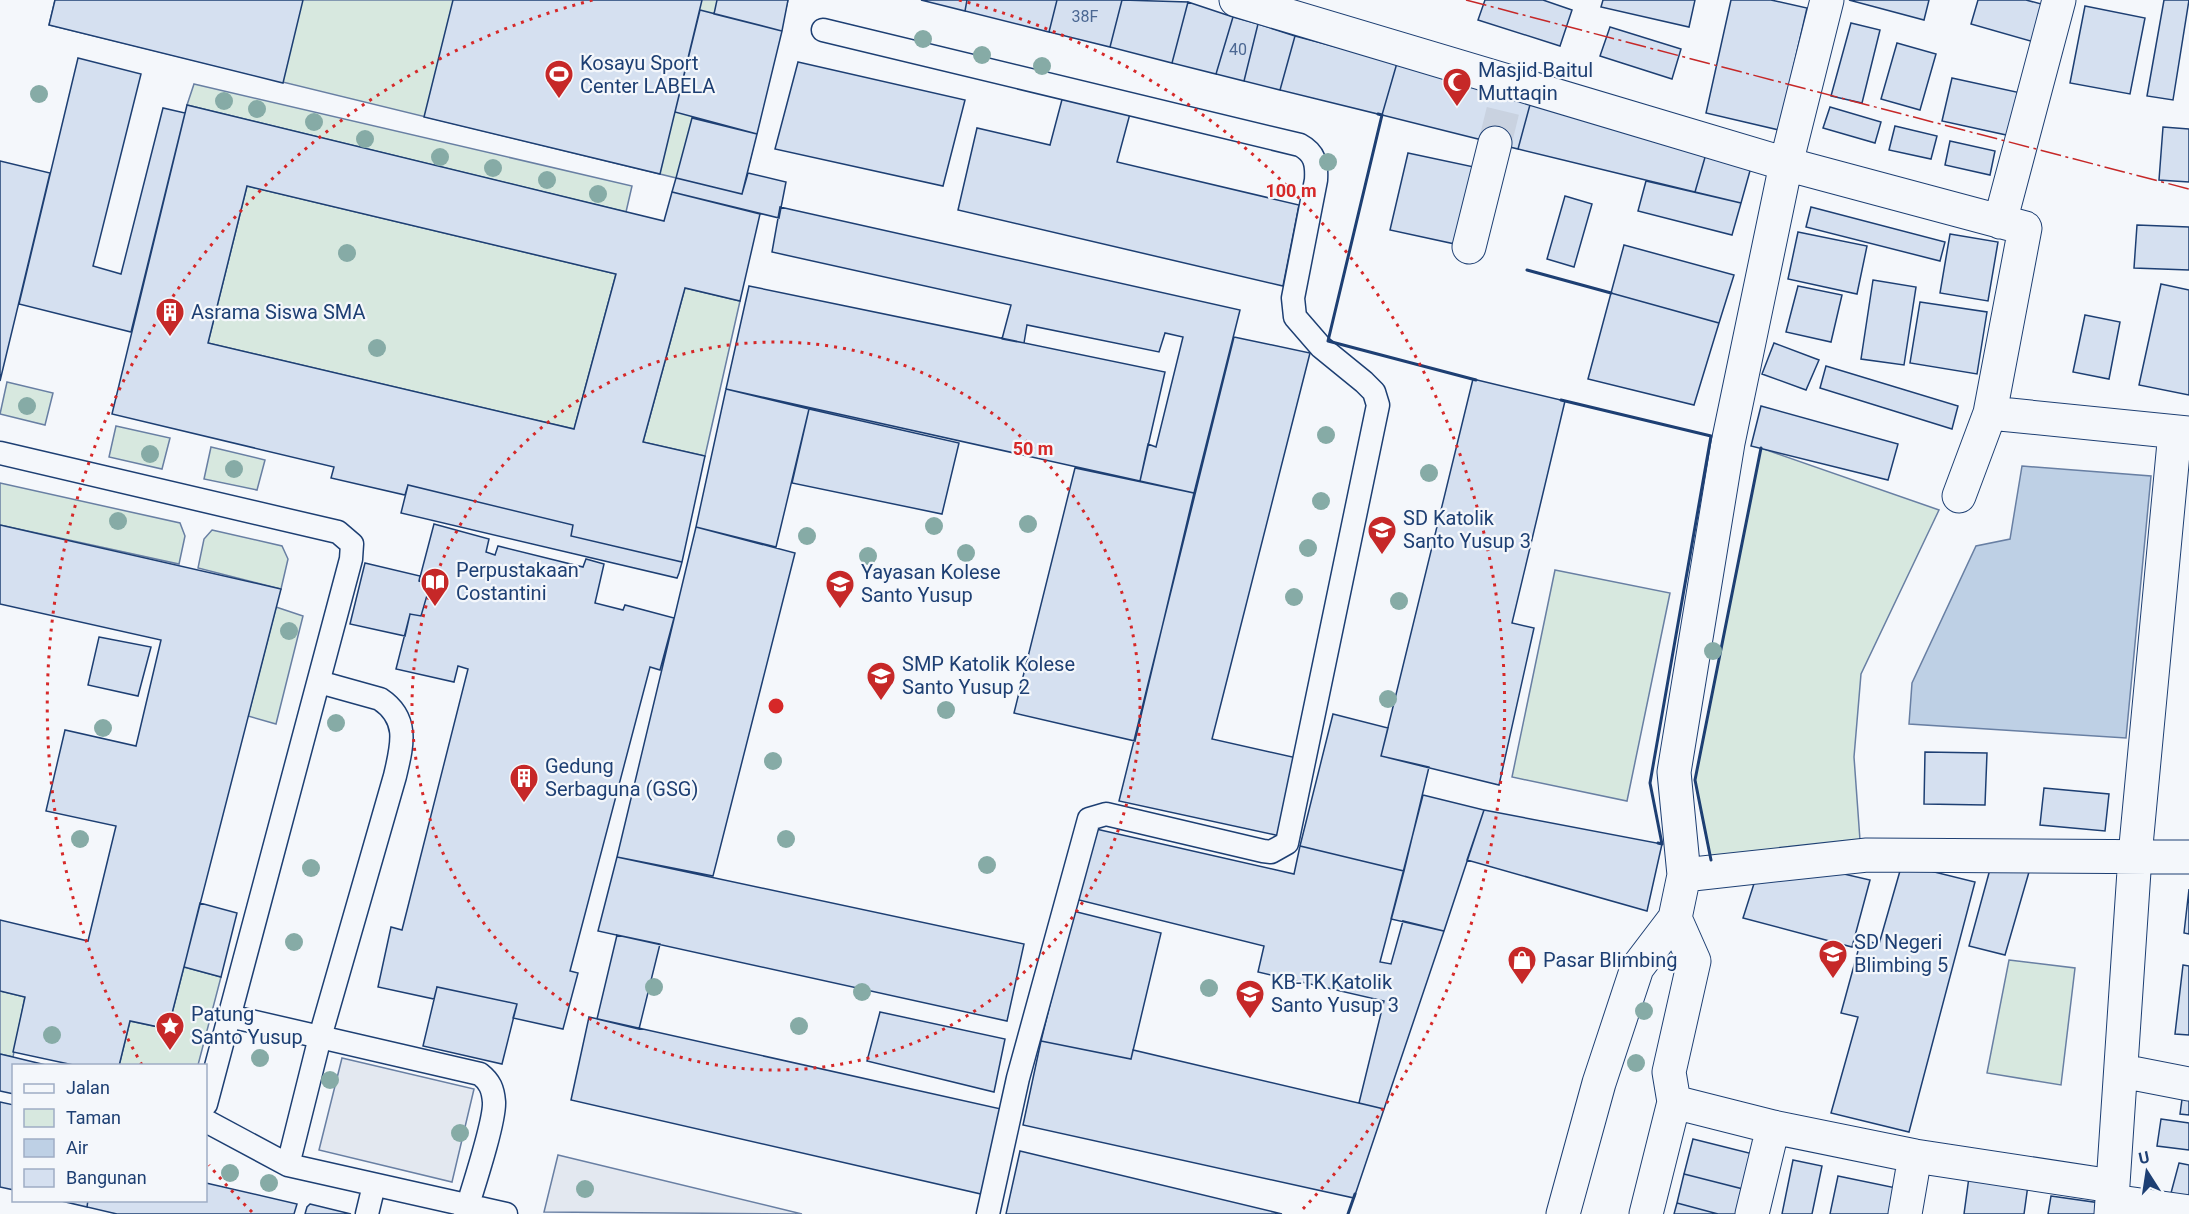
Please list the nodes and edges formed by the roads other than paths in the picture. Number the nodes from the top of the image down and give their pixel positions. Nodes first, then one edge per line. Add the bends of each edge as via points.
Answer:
1 (1236, 0) edge
2 (1827, 0) edge
3 (2059, 0) edge
4 (823, 30) dead end
5 (1495, 143) tunnel mouth
6 (1786, 164) junction
7 (2000, 222) junction
8 (1469, 247) dead end
9 (1990, 413) junction
10 (2182, 433) edge
11 (0, 453) edge
12 (1959, 496) dead end
13 (319, 682) junction
14 (2135, 856) junction
15 (2189, 857) edge
16 (1684, 875) junction
17 (1675, 918) junction
18 (229, 1016) junction
19 (320, 1037) junction
20 (2122, 1071) junction
21 (2189, 1084) edge
22 (207, 1100) edge
23 (1674, 1102) junction
24 (207, 1122) edge
25 (1773, 1127) junction
26 (1915, 1156) junction
27 (288, 1165) junction
28 (374, 1185) junction
29 (2112, 1200) edge
30 (466, 1210) edge
31 (2189, 1212) edge
32 (366, 1214) edge
33 (506, 1214) edge
34 (988, 1214) edge
35 (1563, 1214) edge
36 (1646, 1214) edge
37 (1752, 1214) edge
38 (1905, 1214) edge

1 - 6 street via 1508,88
2 - 6 street
3 - 7 street
4 - 34 lane via 1310,150 1317,169 1293,298 1295,318 1321,347 1369,387 1378,405 1287,843 1272,852 1263,851 1106,814 1089,819 1021,1068
5 - 8 street
6 - 7 street
6 - 16 street via 1728,443 1674,772
7 - 9 street via 2025,228
9 - 10 street
9 - 12 street
10 - 14 street
11 - 13 lane via 346,537 352,544 351,559
13 - 18 lane
13 - 19 lane via 380,699 397,714 401,740 395,776
14 - 15 street
14 - 16 street via 1867,855
14 - 20 street
16 - 17 street
17 - 23 street via 1694,960 1669,1072
17 - 35 street via 1637,968 1599,1083
18 - 19 lane
18 - 22 lane
19 - 27 lane
19 - 30 lane via 480,1074 487,1080 494,1104
20 - 21 street
20 - 29 street
23 - 25 street
23 - 36 street
24 - 27 lane
25 - 26 street
25 - 37 street
26 - 29 street
26 - 38 street
27 - 28 lane
28 - 30 lane
28 - 32 lane
29 - 31 street
30 - 33 lane

